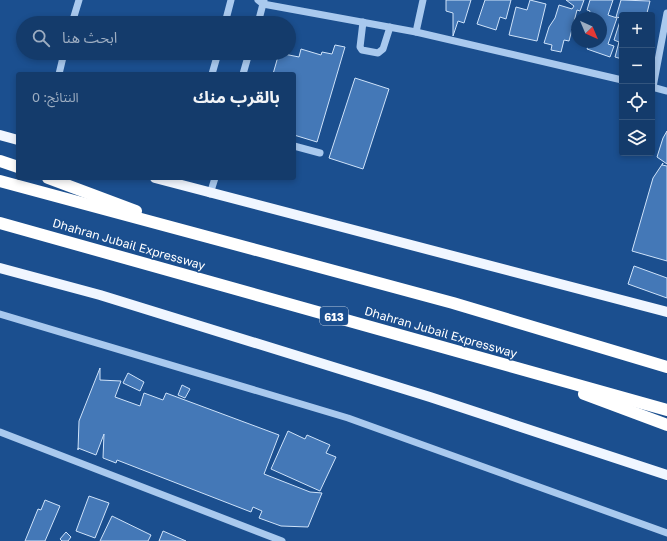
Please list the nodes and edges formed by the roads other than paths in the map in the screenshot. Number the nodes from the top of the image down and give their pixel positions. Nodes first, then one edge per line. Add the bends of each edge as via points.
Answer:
1 (79, 0) edge
2 (231, 0) edge
3 (423, 0) edge
4 (262, 1) edge
5 (667, 13) edge
6 (74, 16) edge
7 (227, 16) edge
8 (259, 16) edge
9 (363, 22) junction
10 (390, 27) junction
11 (416, 32) junction
12 (62, 60) edge
13 (216, 60) edge
14 (247, 60) edge
15 (59, 72) edge
16 (213, 72) edge
17 (244, 72) edge
18 (619, 79) edge
19 (653, 84) edge
20 (655, 88) edge
21 (667, 91) edge
22 (0, 135) edge
23 (16, 139) edge
24 (296, 147) edge
25 (320, 153) dead end
26 (0, 161) edge
27 (16, 166) edge
28 (53, 180) edge
29 (170, 180) edge
30 (214, 180) edge
31 (0, 181) edge
32 (185, 182) edge
33 (210, 194) junction
34 (0, 222) edge
35 (202, 236) junction
36 (0, 268) edge
37 (667, 312) edge
38 (0, 314) edge
39 (508, 365) junction
40 (667, 366) edge
41 (667, 410) edge
42 (667, 425) edge
43 (0, 432) edge
44 (667, 475) edge
45 (667, 533) edge
46 (282, 541) edge

1 - 6 street
2 - 7 street
3 - 11 street
4 - 8 street
4 - 9 street
5 - 19 street
9 - 10 street
9 - 10 street via 360,47 362,50 378,54 383,49
10 - 11 street
11 - 18 street
12 - 15 street
13 - 16 street
14 - 17 street
20 - 21 street
22 - 23 main road
24 - 25 street
26 - 27 highway
28 - 35 highway
29 - 32 main road
30 - 33 street
31 - 35 highway
32 - 33 main road
33 - 37 main road
34 - 39 highway, Dhahran Jubail Expressway / 613
35 - 40 highway via 453,303 639,360
36 - 44 main road via 100,295 407,390
38 - 45 street via 348,418
39 - 41 highway, Dhahran Jubail Expressway / 613
39 - 42 highway
43 - 46 street

